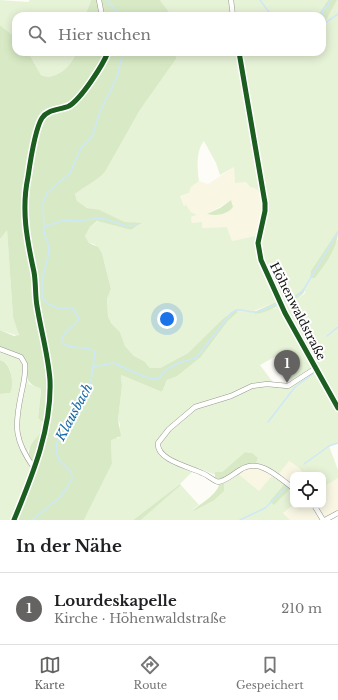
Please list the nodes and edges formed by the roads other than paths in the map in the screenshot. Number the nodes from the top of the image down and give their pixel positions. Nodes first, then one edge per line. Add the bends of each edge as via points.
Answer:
1 (99, 0) edge
2 (231, 0) edge
3 (101, 12) edge
4 (232, 12) edge
5 (106, 56) edge
6 (240, 56) edge
7 (0, 349) edge
8 (316, 368) junction
9 (338, 408) edge
10 (34, 468) junction
11 (290, 486) edge
12 (316, 508) edge
13 (338, 513) edge
14 (14, 520) edge
15 (324, 520) edge

1 - 3 street
2 - 4 street
5 - 10 street via 96,74 72,104 51,111 42,118 28,177 24,216 50,380 46,424
6 - 8 street, Höhenwaldstraße via 265,211 258,252 282,308
7 - 10 street via 21,357 25,364 17,437
8 - 9 street, Höhenwaldstraße
8 - 11 street via 288,386 252,386 231,396 195,407 169,429 158,444 158,450 164,456 218,482 248,465 255,465 265,468
10 - 14 street
12 - 15 street
13 - 15 street

